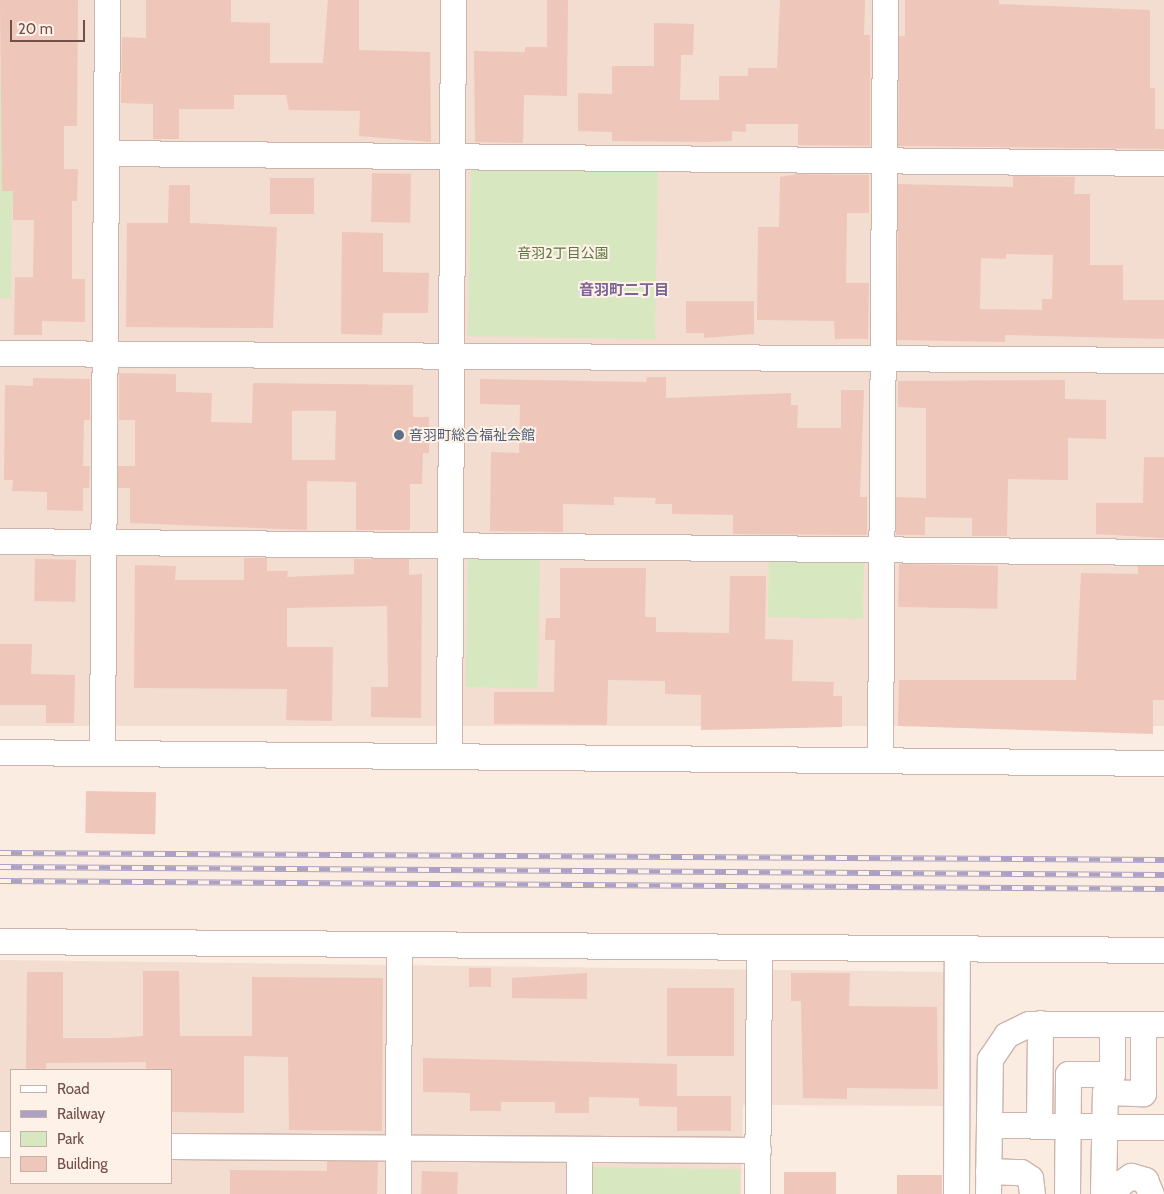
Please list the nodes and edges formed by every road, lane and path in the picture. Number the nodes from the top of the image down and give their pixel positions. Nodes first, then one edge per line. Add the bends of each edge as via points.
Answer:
1 (107, 0) edge
2 (453, 0) edge
3 (885, 0) edge
4 (106, 153) junction
5 (452, 156) junction
6 (884, 160) junction
7 (1164, 163) edge
8 (104, 351) junction
9 (0, 352) edge
10 (451, 354) junction
11 (882, 358) junction
12 (1164, 360) edge
13 (0, 541) edge
14 (103, 542) junction
15 (450, 545) junction
16 (881, 549) junction
17 (1164, 552) edge
18 (0, 752) edge
19 (102, 753) junction
20 (448, 756) junction
21 (880, 760) junction
22 (1164, 762) edge
23 (0, 941) edge
24 (399, 944) junction
25 (759, 947) junction
26 (957, 948) junction
27 (1164, 950) edge
28 (1040, 1023) junction
29 (1112, 1024) junction
30 (1154, 1024) edge
31 (989, 1125) junction
32 (1039, 1126) junction
33 (1068, 1126) junction
34 (1104, 1126) junction
35 (1164, 1127) edge
36 (172, 1146) edge
37 (398, 1147) junction
38 (579, 1149) junction
39 (758, 1150) junction
40 (988, 1183) edge
41 (398, 1194) edge
42 (578, 1194) edge
43 (758, 1194) edge
44 (956, 1194) edge
45 (1032, 1194) edge
46 (1067, 1194) edge
47 (1103, 1194) edge
48 (1116, 1194) edge
49 (1151, 1194) edge
50 (1164, 1194) edge

1 - 4 street
2 - 5 street
3 - 6 street
4 - 5 street
4 - 8 street
5 - 6 street
5 - 10 street
6 - 7 street
6 - 11 street
8 - 9 street
8 - 10 street
8 - 14 street
10 - 11 street
10 - 15 street
11 - 12 street
11 - 16 street
13 - 14 street
14 - 15 street
14 - 19 street
15 - 16 street
15 - 20 street
16 - 17 street
16 - 21 street
18 - 19 street
19 - 20 street
20 - 21 street
21 - 22 street
23 - 24 street
24 - 25 street
24 - 37 street
25 - 26 street
25 - 39 street
26 - 27 street
26 - 44 street
28 - 29 street
28 - 31 street via 1006,1035 990,1059
28 - 32 street via 1030,1076
29 - 30 street
29 - 33 street via 1112,1074 1068,1074
30 - 34 street via 1143,1092 1105,1092
31 - 32 street
31 - 40 street
32 - 33 street
33 - 34 street
33 - 46 street
34 - 35 street
34 - 47 street
36 - 37 street
37 - 38 street
37 - 41 street
38 - 39 street
38 - 42 street
39 - 43 street
40 - 45 street via 1021,1172 1030,1178
48 - 49 street via 1118,1185 1130,1176 1145,1180
49 - 50 street

